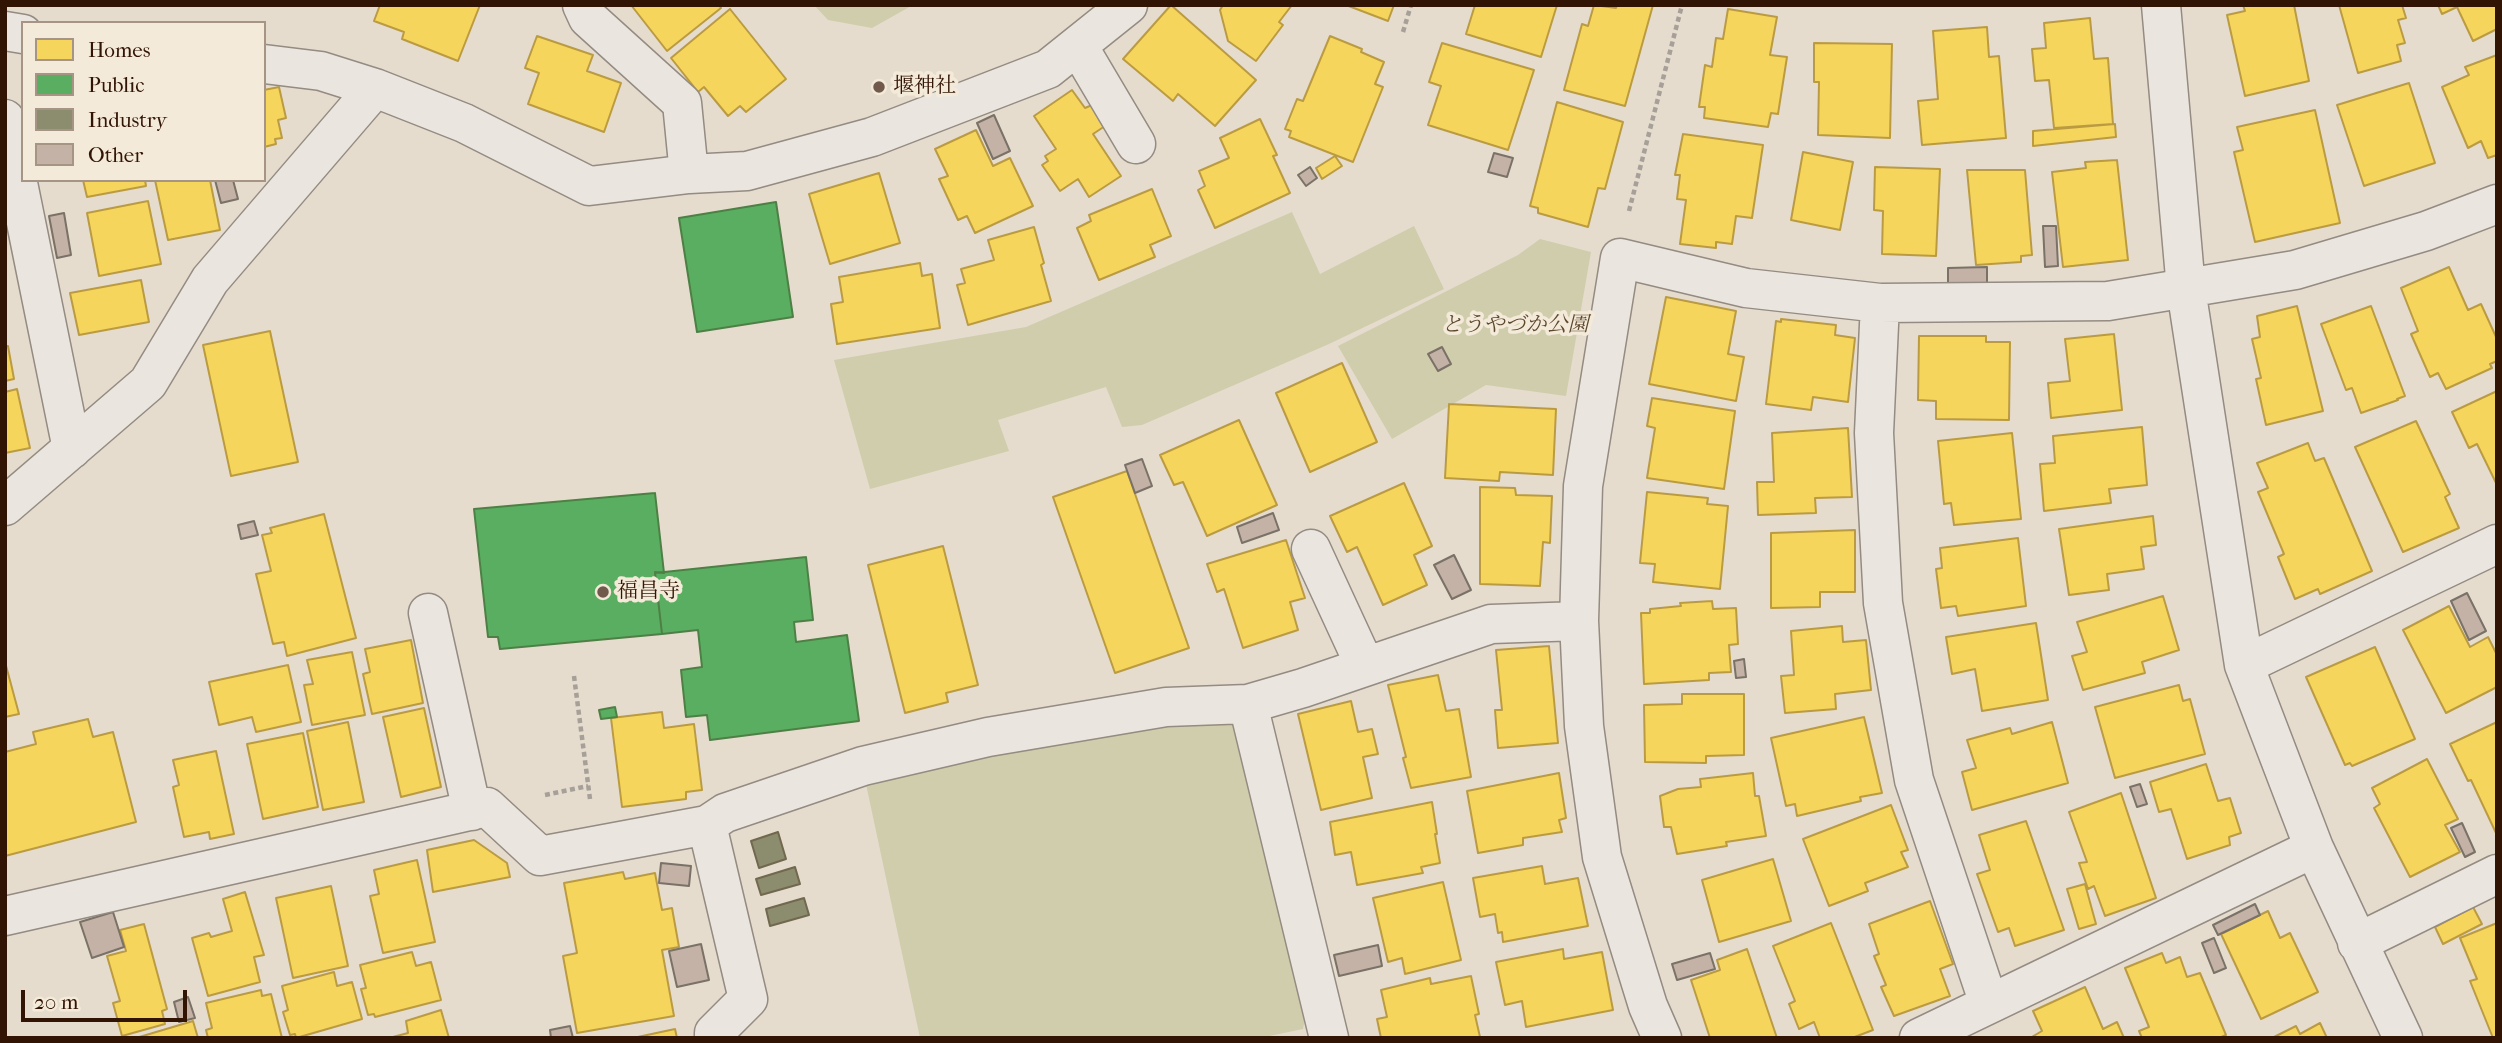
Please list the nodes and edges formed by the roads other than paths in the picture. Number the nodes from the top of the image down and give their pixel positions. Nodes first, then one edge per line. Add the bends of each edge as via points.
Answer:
1 (582, 5) edge
2 (1128, 5) edge
3 (2161, 5) edge
4 (1078, 46) junction
5 (266, 64) edge
6 (375, 89) junction
7 (5, 119) edge
8 (1136, 144) dead end
9 (689, 174) junction
10 (2497, 204) edge
11 (2186, 289) junction
12 (1880, 303) junction
13 (72, 449) junction
14 (5, 506) edge
15 (2497, 544) edge
16 (1311, 549) dead end
17 (428, 613) dead end
18 (1579, 621) junction
19 (2244, 665) junction
20 (1365, 666) junction
21 (1248, 704) junction
22 (472, 811) junction
23 (707, 825) junction
24 (2314, 848) junction
25 (2497, 874) edge
26 (5, 916) edge
27 (2357, 943) junction
28 (1989, 1004) junction
29 (715, 1038) edge
30 (1329, 1038) edge
31 (1662, 1038) edge
32 (1919, 1038) edge
33 (2403, 1038) edge

1 - 9 street via 588,18 682,103
2 - 4 street
3 - 11 street
4 - 8 street
4 - 9 street via 1048,69 872,137 747,171
5 - 6 street via 321,71
6 - 9 street via 464,123 589,186
6 - 13 street via 210,280 148,383
7 - 13 street
10 - 11 street via 2426,231 2295,270
11 - 12 street via 2108,301
11 - 19 street
12 - 18 street via 1746,288 1620,258 1583,486
12 - 28 street via 1874,433 1883,603 1914,780
13 - 14 street
15 - 19 street
16 - 20 street
17 - 22 street
18 - 20 street via 1491,624
18 - 31 street via 1584,726 1602,857
19 - 24 street
20 - 21 street
21 - 23 street via 1166,707 988,737 863,766 725,813
21 - 30 street
22 - 23 street via 487,807 540,856
22 - 26 street
23 - 29 street via 748,999 714,1033
24 - 27 street
24 - 28 street
25 - 27 street
27 - 33 street
28 - 32 street

